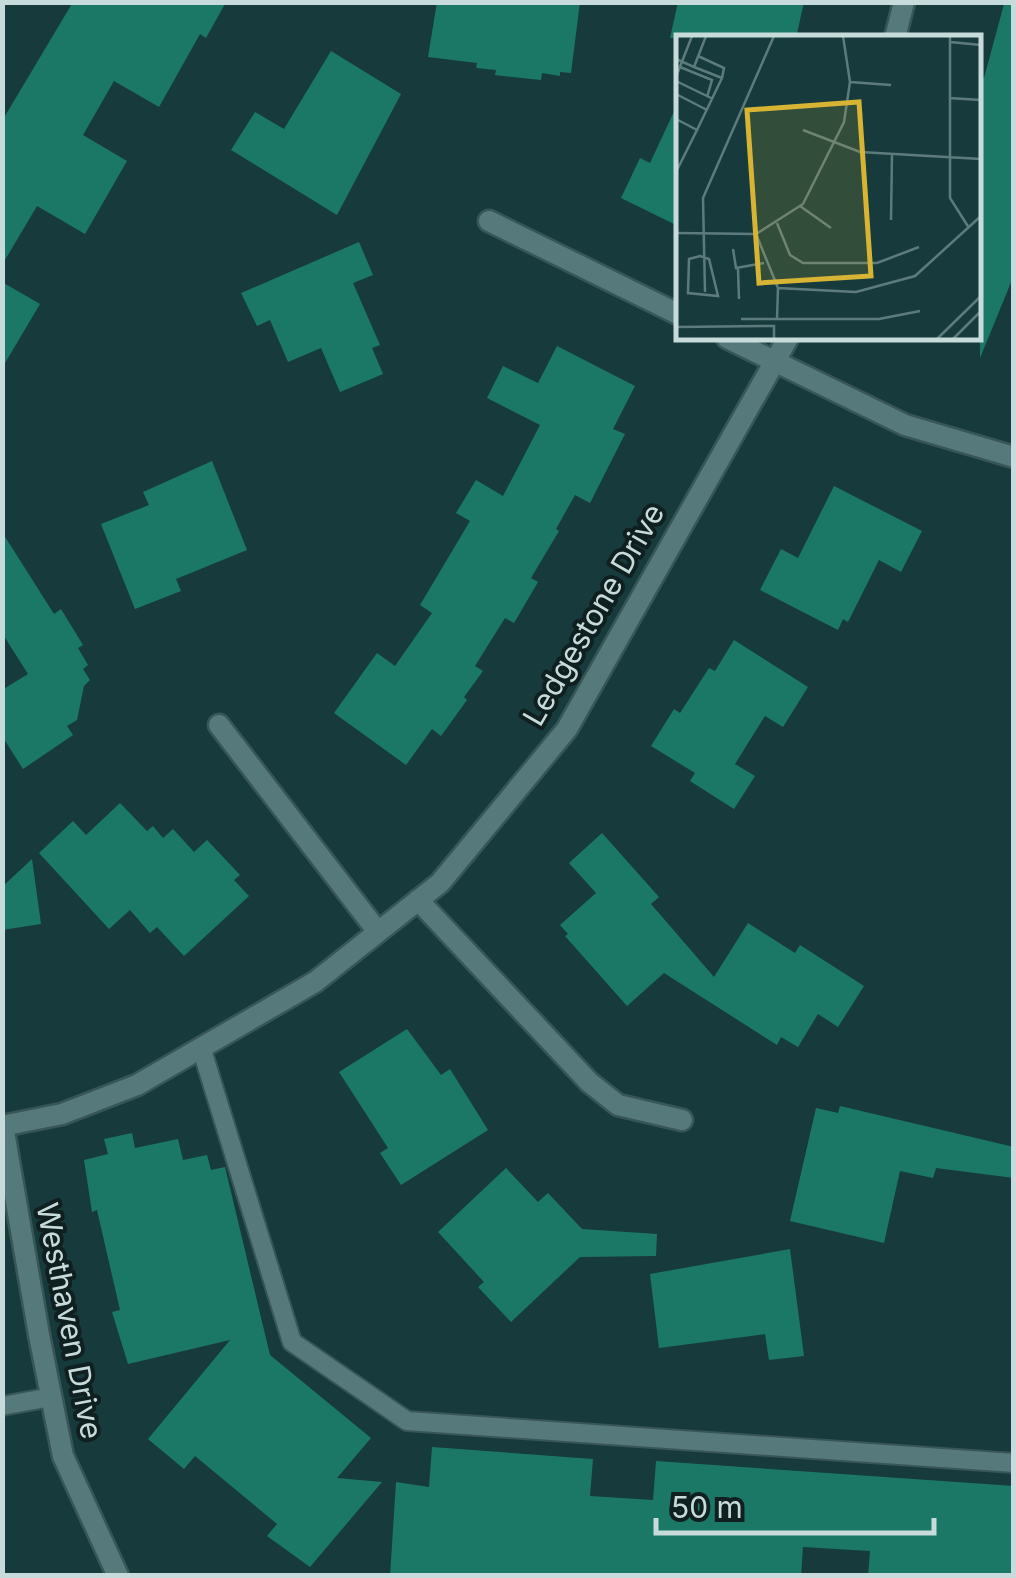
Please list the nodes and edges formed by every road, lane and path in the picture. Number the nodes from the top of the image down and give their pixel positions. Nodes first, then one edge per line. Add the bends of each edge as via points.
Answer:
1 (904, 2) edge
2 (896, 35) edge
3 (488, 221) dead end
4 (676, 313) edge
5 (731, 340) edge
6 (787, 340) edge
7 (774, 360) junction
8 (1014, 456) edge
9 (219, 725) dead end
10 (418, 900) junction
11 (378, 932) junction
12 (201, 1047) junction
13 (682, 1120) dead end
14 (3, 1126) edge
15 (52, 1397) junction
16 (2, 1406) edge
17 (1014, 1463) edge
18 (118, 1576) edge

1 - 2 street
3 - 4 street
5 - 7 street
6 - 7 street, Ledgestone Drive
7 - 8 street via 905,425
7 - 10 street, Ledgestone Drive via 567,729 440,883
9 - 11 street
10 - 11 street, Ledgestone Drive
10 - 13 street via 589,1082 618,1105
11 - 12 street, Ledgestone Drive via 315,982
12 - 14 street, Ledgestone Drive via 137,1084 62,1114
12 - 17 lane via 292,1342 407,1420
14 - 15 street, Westhaven Drive
15 - 16 lane
15 - 18 street, Westhaven Drive via 63,1456

